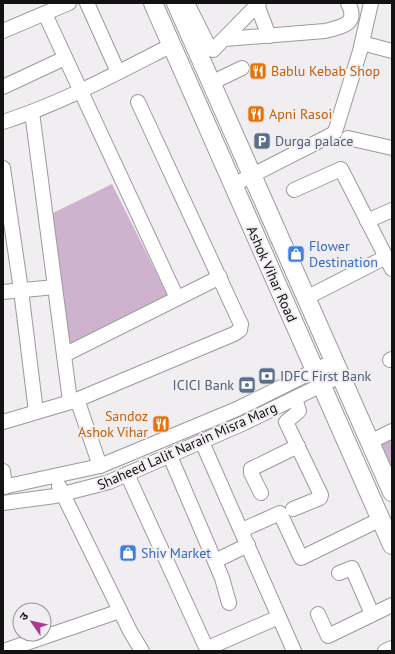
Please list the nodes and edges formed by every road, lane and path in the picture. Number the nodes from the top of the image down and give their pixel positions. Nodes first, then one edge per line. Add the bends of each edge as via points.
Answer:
1 (69, 3) edge
2 (87, 3) edge
3 (153, 3) edge
4 (348, 3) edge
5 (371, 3) edge
6 (186, 4) edge
7 (258, 4) edge
8 (45, 14) junction
9 (3, 31) edge
10 (269, 36) junction
11 (225, 39) junction
12 (362, 43) junction
13 (172, 45) junction
14 (392, 51) edge
15 (65, 58) junction
16 (242, 68) dead end
17 (118, 72) junction
18 (212, 83) junction
19 (3, 87) edge
20 (80, 91) junction
21 (138, 102) dead end
22 (32, 112) junction
23 (3, 122) edge
24 (348, 138) dead end
25 (392, 148) edge
26 (3, 168) edge
27 (252, 176) junction
28 (234, 185) junction
29 (294, 190) dead end
30 (392, 210) edge
31 (367, 221) junction
32 (389, 263) edge
33 (220, 277) junction
34 (55, 287) junction
35 (21, 290) junction
36 (3, 292) edge
37 (177, 298) junction
38 (306, 298) junction
39 (64, 354) junction
40 (338, 368) junction
41 (318, 378) junction
42 (295, 398) junction
43 (72, 401) junction
44 (36, 412) junction
45 (3, 422) edge
46 (392, 431) edge
47 (202, 442) junction
48 (370, 442) junction
49 (298, 446) junction
50 (170, 456) junction
51 (100, 466) junction
52 (3, 471) edge
53 (127, 474) junction
54 (55, 476) junction
55 (4, 487) edge
56 (392, 492) edge
57 (261, 493) dead end
58 (62, 494) junction
59 (3, 504) edge
60 (293, 509) dead end
61 (381, 519) junction
62 (242, 530) junction
63 (248, 545) junction
64 (392, 545) edge
65 (215, 561) junction
66 (339, 573) dead end
67 (229, 603) dead end
68 (392, 604) edge
69 (120, 611) junction
70 (318, 614) dead end
71 (372, 614) junction
72 (279, 617) junction
73 (392, 648) edge
74 (3, 651) edge
75 (142, 651) edge
76 (294, 651) edge
77 (385, 651) edge

1 - 8 street
2 - 17 street
3 - 13 main road, Ashok Vihar Road
4 - 10 street via 352,18 346,24 325,31
5 - 12 street
6 - 11 street via 211,49 214,50
6 - 18 main road, Ashok Vihar Road
7 - 10 street
7 - 11 street
8 - 9 street
8 - 15 street
10 - 11 street
12 - 14 street
12 - 27 street via 335,132
13 - 17 street
13 - 28 main road, Ashok Vihar Road
15 - 19 street
15 - 20 street
16 - 18 street
17 - 20 street
18 - 27 main road, Ashok Vihar Road
20 - 22 street
20 - 37 street
21 - 33 street
22 - 23 street
22 - 34 street
24 - 25 street
26 - 35 street
27 - 28 street
27 - 38 main road, Ashok Vihar Road
28 - 41 main road, Ashok Vihar Road
29 - 31 street via 341,169
30 - 31 street
31 - 32 street
32 - 38 street
33 - 37 street
33 - 43 street via 241,324 240,330
34 - 35 street
34 - 39 street
35 - 36 street
35 - 44 street
37 - 39 street
38 - 40 main road, Ashok Vihar Road
39 - 43 street
40 - 41 street, Shaheed Lalit Narain Misra Marg
40 - 48 main road, Ashok Vihar Road
41 - 42 street, Shaheed Lalit Narain Misra Marg
41 - 51 street, Shaheed Lalit Narain Misra Marg
41 - 61 main road, Ashok Vihar Road
42 - 47 street, Shaheed Lalit Narain Misra Marg
42 - 49 street via 299,411 286,422
43 - 44 street
43 - 51 street via 79,405
44 - 45 street
46 - 48 street
47 - 50 street, Shaheed Lalit Narain Misra Marg
47 - 62 street
48 - 56 main road, Ashok Vihar Road
49 - 57 street via 251,469
49 - 60 street via 321,495 320,498
50 - 53 street, Shaheed Lalit Narain Misra Marg
50 - 65 street
51 - 54 street, Shaheed Lalit Narain Misra Marg
52 - 55 street
53 - 58 street, Shaheed Lalit Narain Misra Marg via 91,488
53 - 72 street via 204,645 210,648
54 - 55 street, Shaheed Lalit Narain Misra Marg
54 - 58 street
58 - 59 street, Shaheed Lalit Narain Misra Marg
58 - 69 street
61 - 62 street via 301,558 280,513
61 - 64 main road, Ashok Vihar Road
62 - 63 street
63 - 65 street
63 - 72 street
65 - 67 street
66 - 71 street via 352,568
68 - 71 street
69 - 74 street
69 - 75 street
70 - 71 street via 328,636
72 - 76 street
73 - 77 street

